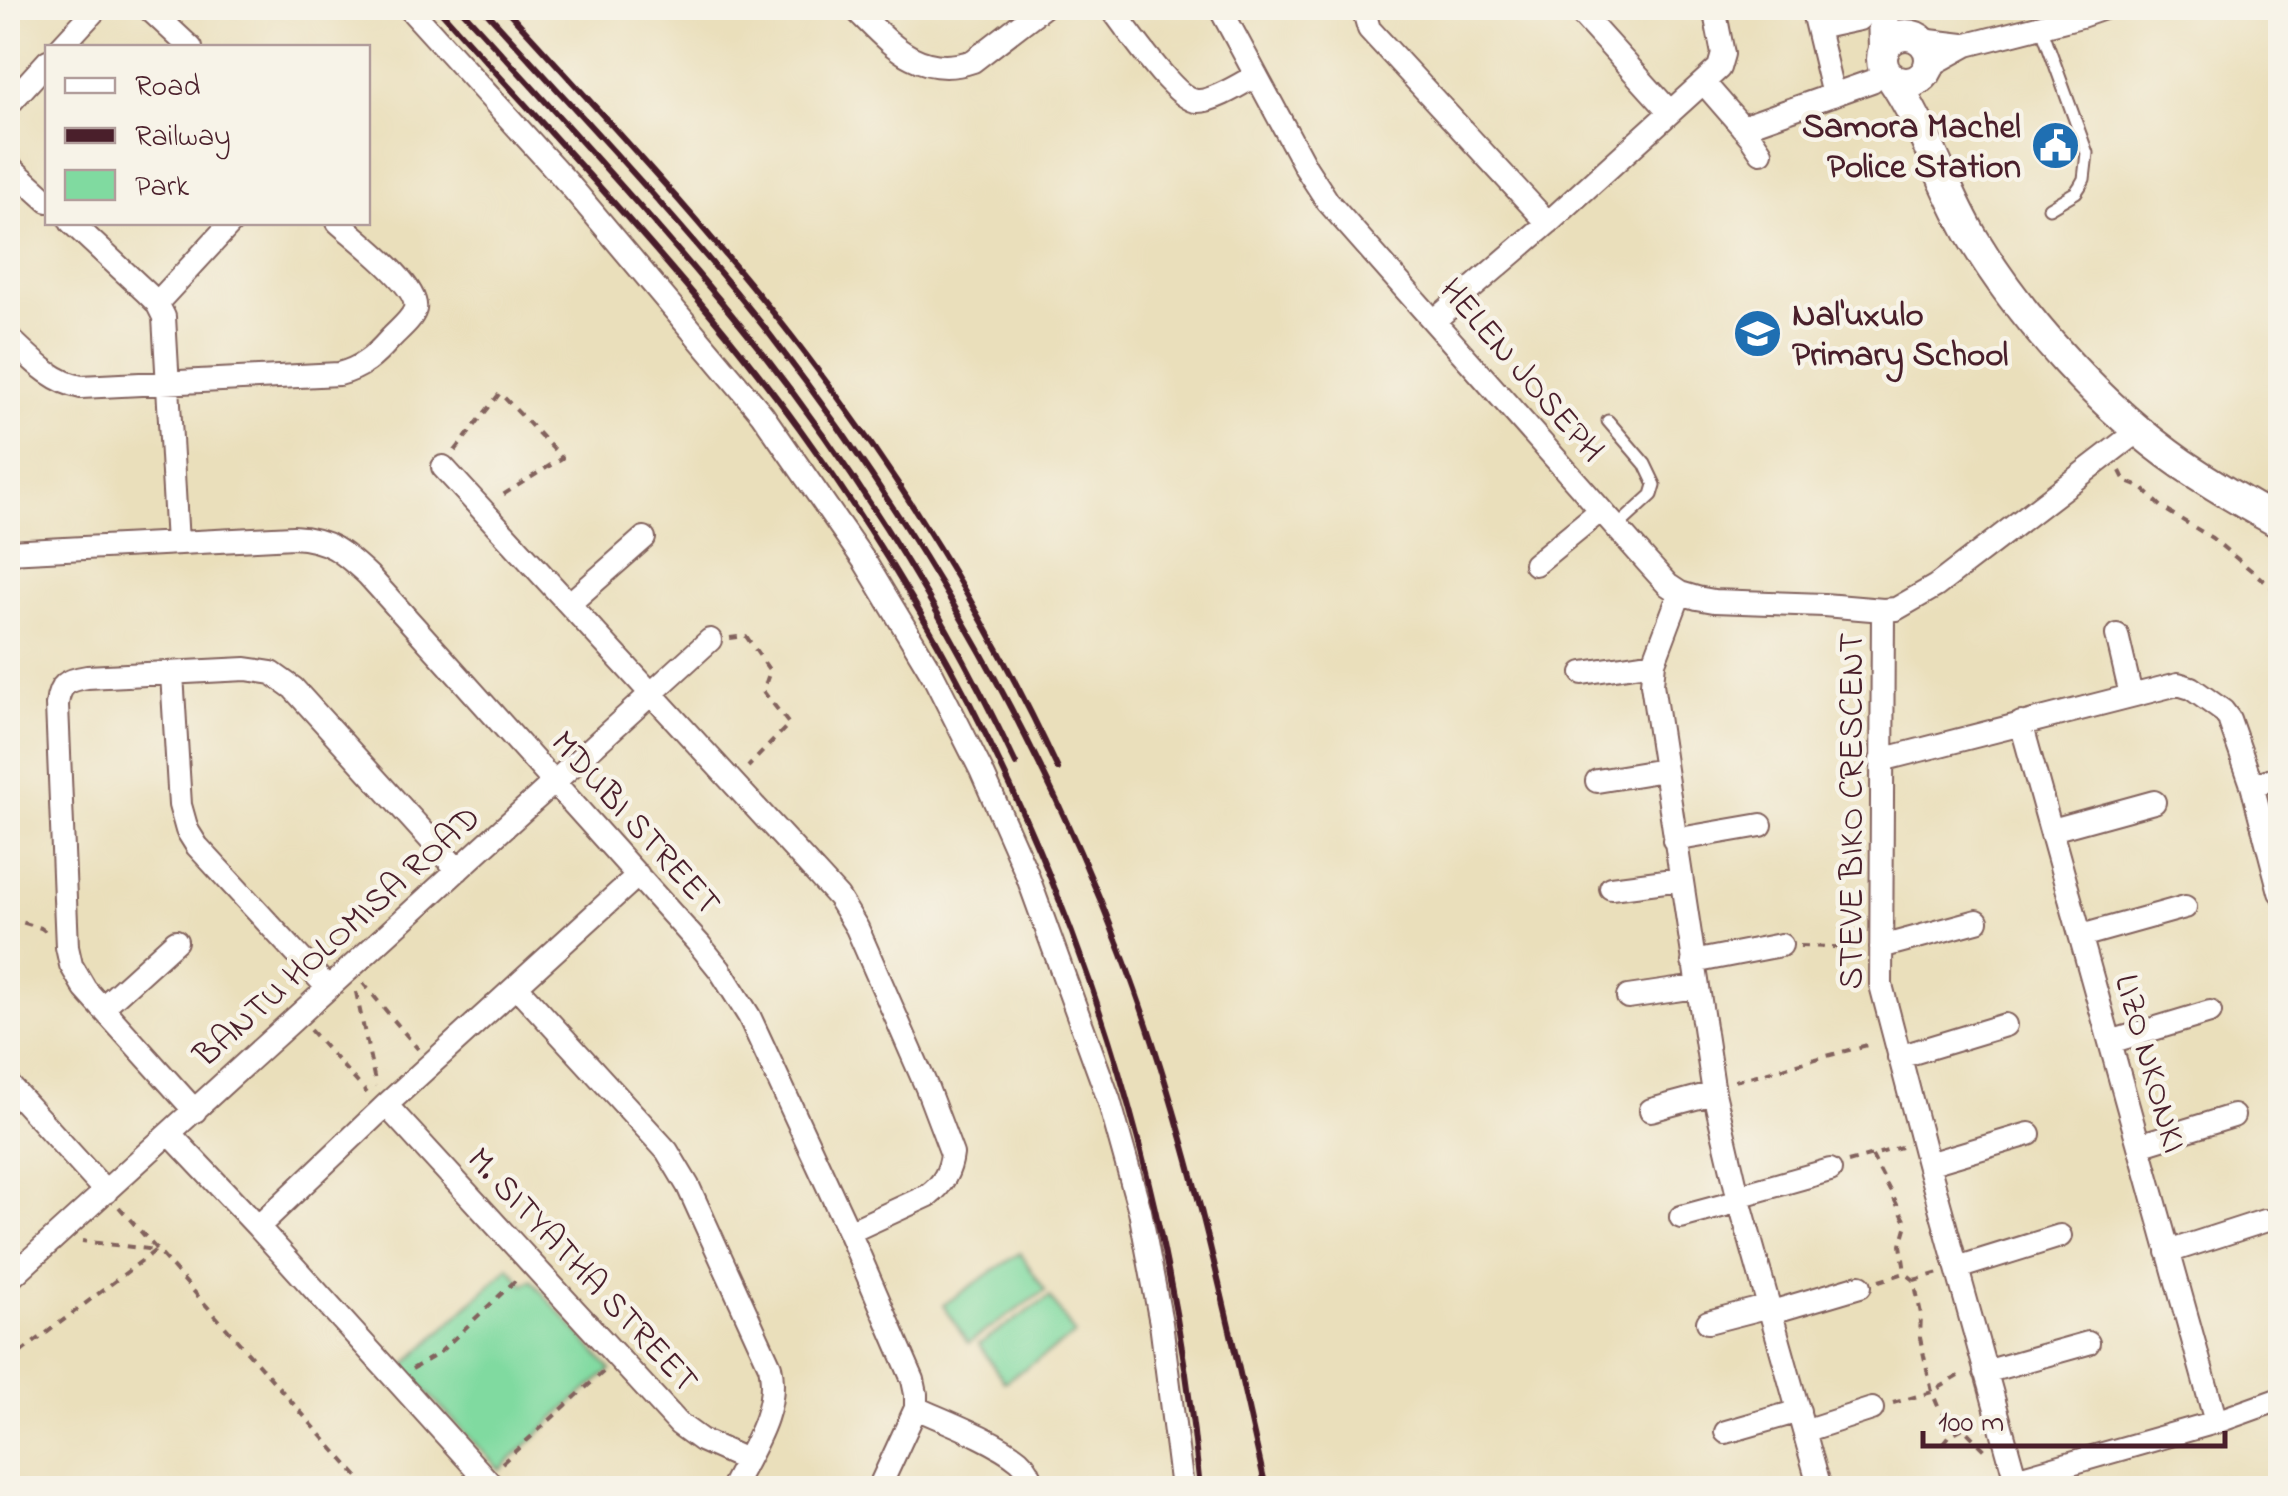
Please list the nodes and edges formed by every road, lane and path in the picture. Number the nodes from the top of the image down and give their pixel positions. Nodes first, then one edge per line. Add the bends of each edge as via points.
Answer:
1 (97, 8) edge
2 (148, 8) edge
3 (409, 8) edge
4 (854, 8) edge
5 (1042, 8) edge
6 (1111, 8) edge
7 (1220, 8) edge
8 (1363, 8) edge
9 (1576, 8) edge
10 (1714, 8) edge
11 (1893, 8) edge
12 (2104, 8) edge
13 (1871, 13) edge
14 (1815, 18) edge
15 (2041, 26) junction
16 (63, 45) edge
17 (188, 45) edge
18 (1922, 54) junction
19 (45, 64) edge
20 (1882, 70) junction
21 (1256, 76) junction
22 (1704, 83) junction
23 (1833, 94) junction
24 (8, 104) edge
25 (1670, 112) junction
26 (1742, 128) junction
27 (1922, 130) junction
28 (1761, 152) dead end
29 (8, 165) edge
30 (45, 198) edge
31 (2049, 208) dead end
32 (1548, 224) junction
33 (74, 225) edge
34 (229, 225) edge
35 (341, 225) edge
36 (156, 303) junction
37 (1435, 320) junction
38 (8, 336) edge
39 (169, 382) junction
40 (1608, 421) dead end
41 (2140, 430) junction
42 (2117, 465) dead end
43 (443, 467) joint
44 (482, 508) junction
45 (1608, 519) junction
46 (2280, 523) edge
47 (644, 538) dead end
48 (176, 543) junction
49 (8, 552) edge
50 (1534, 564) dead end
51 (1680, 594) junction
52 (2280, 594) edge
53 (570, 604) junction
54 (1883, 610) junction
55 (2117, 636) dead end
56 (710, 640) joint
57 (1654, 662) junction
58 (1582, 673) dead end
59 (172, 674) junction
60 (651, 695) junction
61 (2131, 695) junction
62 (2022, 723) junction
63 (1881, 760) junction
64 (1664, 770) junction
65 (2280, 777) edge
66 (556, 782) junction
67 (734, 782) junction
68 (1597, 782) dead end
69 (2252, 785) junction
70 (2154, 802) dead end
71 (1761, 825) dead end
72 (2052, 830) junction
73 (1674, 840) junction
74 (458, 870) junction
75 (638, 875) junction
76 (1681, 879) junction
77 (1611, 888) dead end
78 (2280, 892) edge
79 (2185, 906) dead end
80 (8, 918) edge
81 (1978, 921) dead end
82 (2081, 936) junction
83 (176, 942) dead end
84 (1781, 944) joint
85 (1881, 947) junction
86 (68, 952) junction
87 (1693, 962) junction
88 (351, 968) junction
89 (517, 987) junction
90 (1696, 987) junction
91 (328, 988) junction
92 (1628, 997) dead end
93 (102, 1008) junction
94 (2210, 1012) dead end
95 (298, 1017) junction
96 (2005, 1024) dead end
97 (2110, 1042) junction
98 (1871, 1044) dead end
99 (1899, 1058) junction
100 (430, 1064) junction
101 (8, 1084) edge
102 (1714, 1092) junction
103 (383, 1107) junction
104 (1650, 1110) dead end
105 (196, 1111) junction
106 (2233, 1116) dead end
107 (170, 1134) junction
108 (2029, 1134) dead end
109 (2139, 1145) junction
110 (1925, 1153) junction
111 (1872, 1156) junction
112 (1830, 1170) joint
113 (106, 1192) junction
114 (1739, 1198) junction
115 (1681, 1217) dead end
116 (2264, 1222) dead end
117 (258, 1227) junction
118 (849, 1232) junction
119 (2060, 1236) dead end
120 (54, 1237) junction
121 (156, 1250) junction
122 (2168, 1252) junction
123 (532, 1265) junction
124 (1956, 1268) junction
125 (10, 1273) edge
126 (1905, 1274) junction
127 (1860, 1286) joint
128 (1771, 1309) junction
129 (1708, 1322) dead end
130 (2088, 1343) dead end
131 (617, 1359) junction
132 (8, 1362) edge
133 (1985, 1372) junction
134 (396, 1380) junction
135 (1932, 1392) junction
136 (2280, 1400) edge
137 (916, 1408) junction
138 (1872, 1409) joint
139 (1802, 1421) junction
140 (2216, 1422) junction
141 (1963, 1428) junction
142 (1726, 1432) dead end
143 (1944, 1443) dead end
144 (1990, 1454) dead end
145 (746, 1460) junction
146 (2016, 1484) edge
147 (492, 1487) edge
148 (368, 1488) edge
149 (732, 1488) edge
150 (879, 1488) edge
151 (1034, 1488) edge
152 (1182, 1488) edge
153 (1820, 1488) edge

1 - 16 street
2 - 17 street
3 - 152 street via 568,183 762,414 866,562 933,675 1026,872 1110,1100 1140,1211
4 - 5 street via 898,50 934,66 973,61
6 - 21 street via 1188,99 1207,100
7 - 21 street, HELEN JOSEPH
8 - 32 street via 1369,30
9 - 25 street
10 - 22 street via 1723,54
11 - 18 street
12 - 15 street
13 - 14 street
13 - 20 street
14 - 23 street
15 - 18 street
15 - 31 lane via 2087,153 2076,192
18 - 20 street via 1918,80 1900,82
18 - 20 street via 1905,35 1896,38
18 - 27 street
19 - 24 street
20 - 23 street
20 - 27 street
21 - 37 street, HELEN JOSEPH via 1328,202
22 - 25 street
22 - 26 street
23 - 26 street
25 - 32 street
26 - 28 street
27 - 41 street via 1975,242 2022,308
29 - 30 street
32 - 37 street
33 - 36 street
34 - 36 street
35 - 39 street via 400,278 414,300 411,316 378,353 339,374
36 - 39 street via 164,318
37 - 45 street, HELEN JOSEPH
38 - 39 street via 68,384
39 - 48 street
40 - 45 lane via 1655,485 1652,495
41 - 46 street via 2180,463
41 - 54 street, STEVE BIKO CRESCENT via 1936,586
42 - 52 path via 2125,482 2212,538
43 - 44 street
43 - 44 path via 500,393 562,458
44 - 53 street
45 - 50 street
45 - 51 street, HELEN JOSEPH
47 - 53 street
48 - 49 street, MDUBI STREET
48 - 66 street, MDUBI STREET via 313,538 336,548
51 - 54 street
51 - 57 street
53 - 60 street
54 - 63 street, STEVE BIKO CRESCENT
55 - 61 street
56 - 60 street, BANTU HOLOMISA ROAD
56 - 67 path via 746,636 770,672 764,691 789,724
57 - 58 street
57 - 64 street
59 - 74 street via 262,670 282,679
59 - 86 street via 69,680 58,693
59 - 91 street via 187,830
60 - 66 street, BANTU HOLOMISA ROAD
60 - 67 street
61 - 62 street
61 - 69 street via 2178,684 2224,711
62 - 63 street
62 - 72 street, LIZO NKONKI
63 - 85 street, STEVE BIKO CRESCENT
64 - 68 street
64 - 73 street
65 - 69 street
66 - 74 street, BANTU HOLOMISA ROAD
66 - 75 street, MDUBI STREET
67 - 118 street via 848,911 950,1144 951,1165 940,1187
69 - 78 street
70 - 72 street
71 - 73 street
72 - 82 street, LIZO NKONKI
73 - 76 street
74 - 88 street, BANTU HOLOMISA ROAD
75 - 89 street
75 - 118 street, MDUBI STREET via 700,944 750,1016
76 - 77 street
76 - 87 street
79 - 82 street
80 - 86 path via 41,928
81 - 85 street
82 - 97 street, LIZO NKONKI
83 - 93 street
84 - 85 path
84 - 87 street
85 - 99 street, STEVE BIKO CRESCENT via 1881,984
86 - 93 street via 75,975
87 - 90 street
88 - 91 street, BANTU HOLOMISA ROAD
88 - 100 path
88 - 103 path
89 - 100 street
89 - 145 street via 660,1144 688,1186 774,1383 770,1409
90 - 92 street
90 - 102 street
91 - 95 street, BANTU HOLOMISA ROAD
93 - 105 street
94 - 97 street
95 - 103 path
95 - 105 street, BANTU HOLOMISA ROAD
96 - 99 street
97 - 109 street, LIZO NKONKI
98 - 102 path
99 - 110 street, STEVE BIKO CRESCENT
100 - 103 street
101 - 113 street
102 - 104 street
102 - 114 street
103 - 117 street
103 - 123 street, M. SITYATHA STREET
105 - 107 street, BANTU HOLOMISA ROAD
106 - 109 street
107 - 113 street, BANTU HOLOMISA ROAD
107 - 117 street
108 - 110 street
109 - 122 street, LIZO NKONKI
110 - 111 path
110 - 124 street, STEVE BIKO CRESCENT
111 - 112 path
111 - 126 path via 1906,1224
112 - 114 street
113 - 120 street, BANTU HOLOMISA ROAD
113 - 121 path
114 - 115 street
114 - 128 street
116 - 122 street
117 - 134 street
118 - 137 street, MDUBI STREET via 913,1380
119 - 124 street
120 - 121 path
120 - 125 street, BANTU HOLOMISA ROAD
121 - 132 path
121 - 148 path
122 - 140 street, LIZO NKONKI
123 - 131 street, M. SITYATHA STREET
123 - 134 path via 438,1354
124 - 133 street, STEVE BIKO CRESCENT
126 - 127 path
126 - 135 path via 1914,1280
127 - 128 street
128 - 129 street
128 - 139 street
130 - 133 street
131 - 145 street, M. SITYATHA STREET via 690,1433
131 - 147 path via 498,1466
133 - 135 path via 1968,1370
133 - 146 street, STEVE BIKO CRESCENT
134 - 147 street
135 - 138 path
135 - 141 path via 1940,1412
136 - 140 street
137 - 150 street
137 - 151 street via 1021,1461
138 - 139 street
139 - 142 street
139 - 153 street
140 - 146 street
141 - 143 path
141 - 144 path
145 - 149 street

